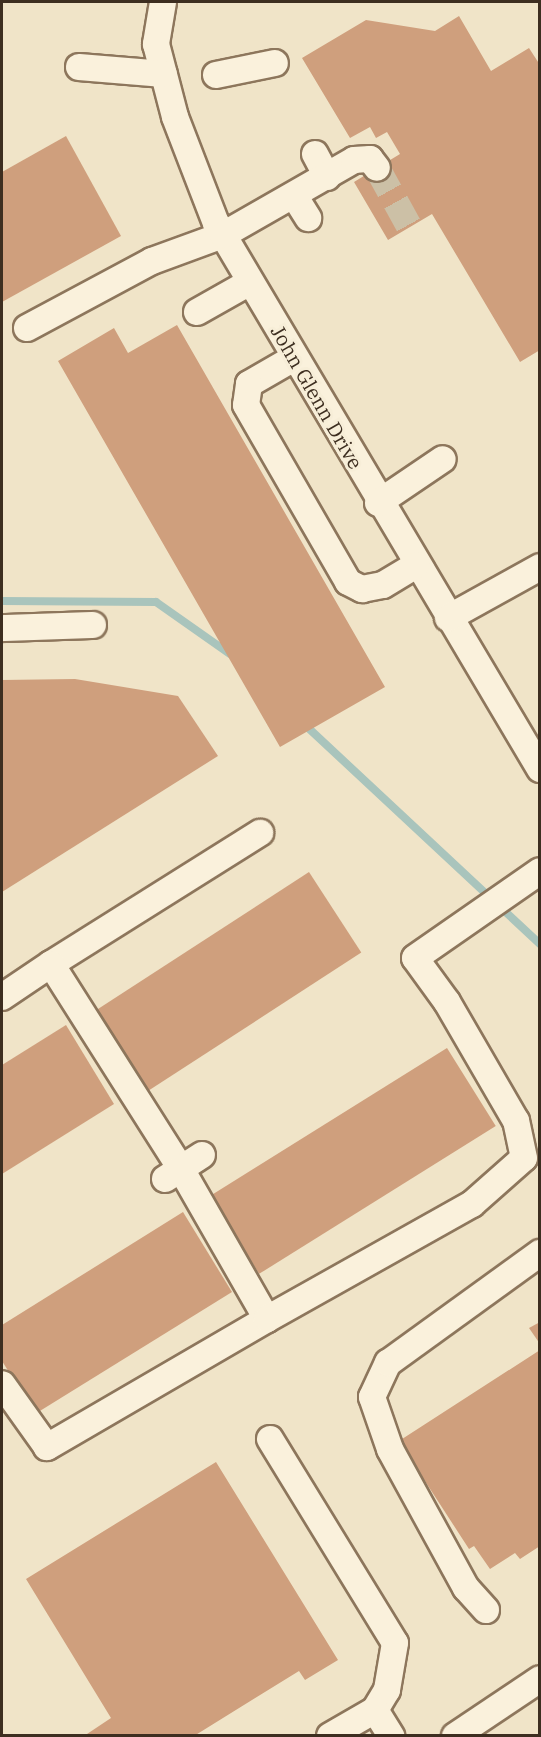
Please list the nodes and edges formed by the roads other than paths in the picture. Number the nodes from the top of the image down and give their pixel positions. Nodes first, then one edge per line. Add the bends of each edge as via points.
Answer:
1 (164, 2) edge
2 (275, 63) dead end
3 (79, 67) dead end
4 (164, 74) junction
5 (216, 75) dead end
6 (315, 154) dead end
7 (377, 168) dead end
8 (327, 177) junction
9 (223, 235) junction
10 (250, 282) junction
11 (197, 312) dead end
12 (27, 328) dead end
13 (294, 358) junction
14 (443, 459) dead end
15 (378, 503) junction
16 (416, 565) junction
17 (540, 567) edge
18 (448, 618) junction
19 (93, 625) dead end
20 (2, 628) edge
21 (540, 769) edge
22 (260, 833) dead end
23 (540, 871) edge
24 (51, 964) junction
25 (2, 997) edge
26 (540, 1253) edge
27 (267, 1319) junction
28 (2, 1384) edge
29 (270, 1439) dead end
30 (486, 1610) dead end
31 (540, 1679) edge
32 (375, 1710) junction
33 (330, 1736) edge
34 (391, 1736) edge
35 (455, 1736) edge

1 - 4 street, John Glenn Drive via 156,44
2 - 5 street
3 - 4 street
4 - 9 street, John Glenn Drive
6 - 8 street
7 - 8 street via 362,159
8 - 9 street via 302,208
9 - 10 street, John Glenn Drive
9 - 12 street via 152,261
10 - 11 street
10 - 13 street, John Glenn Drive
13 - 15 street, John Glenn Drive
13 - 16 street via 249,384 246,405 348,582 362,589 383,585
14 - 15 street
15 - 16 street, John Glenn Drive
16 - 18 street, John Glenn Drive
17 - 18 street
18 - 21 street, John Glenn Drive
19 - 20 street
22 - 24 street
23 - 27 street via 415,958 447,1002 516,1121 524,1158 472,1204
24 - 25 street
24 - 27 street via 149,1125 183,1168
26 - 30 street via 388,1363 372,1397 390,1449 466,1588
27 - 28 street via 47,1447
29 - 32 street via 395,1643 387,1690
31 - 35 street
32 - 33 street
32 - 34 street

